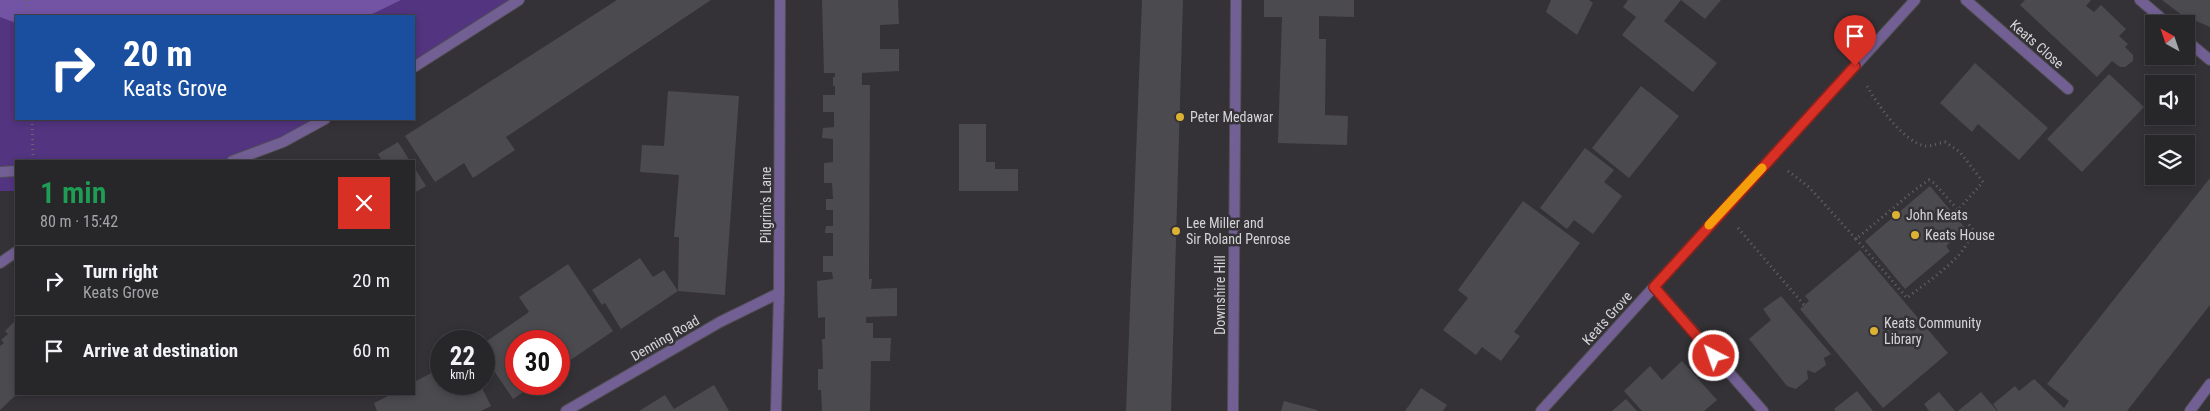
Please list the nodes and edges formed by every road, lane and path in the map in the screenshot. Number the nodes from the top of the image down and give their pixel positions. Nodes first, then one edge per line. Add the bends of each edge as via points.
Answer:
1 (27, 0) edge
2 (519, 0) edge
3 (780, 0) edge
4 (1236, 0) edge
5 (1915, 0) edge
6 (1966, 0) edge
7 (2140, 0) edge
8 (28, 15) edge
9 (2158, 15) edge
10 (2195, 48) edge
11 (2210, 60) edge
12 (415, 66) edge
13 (1855, 66) junction
14 (2068, 88) dead end
15 (32, 120) edge
16 (323, 120) edge
17 (1770, 159) junction
18 (33, 160) edge
19 (235, 160) edge
20 (15, 171) edge
21 (0, 172) edge
22 (1723, 210) junction
23 (1958, 210) junction
24 (1856, 239) junction
25 (15, 253) edge
26 (0, 263) edge
27 (1654, 287) junction
28 (779, 293) junction
29 (1804, 305) dead end
30 (2210, 384) edge
31 (566, 411) edge
32 (776, 411) edge
33 (1233, 411) edge
34 (1541, 411) edge
35 (1763, 411) edge
36 (2190, 411) edge

1 - 8 path
2 - 12 street
3 - 28 street, Pilgrim's Lane
4 - 33 street, Downshire Hill
5 - 13 street, Keats Grove
6 - 14 street, Keats Close
7 - 9 street
10 - 11 street
13 - 17 street, Keats Grove
13 - 23 path via 1890,118 1912,140 1927,146 1945,142 1960,152 1983,182
15 - 18 path
16 - 19 street via 283,142
17 - 22 street, Keats Grove
17 - 24 path via 1809,187
20 - 21 street
22 - 27 street, Keats Grove
22 - 29 path
23 - 24 path via 1929,180
23 - 24 path via 1973,230 1970,243 1908,298
25 - 26 street
27 - 34 street, Keats Grove
27 - 35 street
28 - 31 street, Denning Road via 720,322
28 - 32 street, Pilgrim's Lane
30 - 36 street

